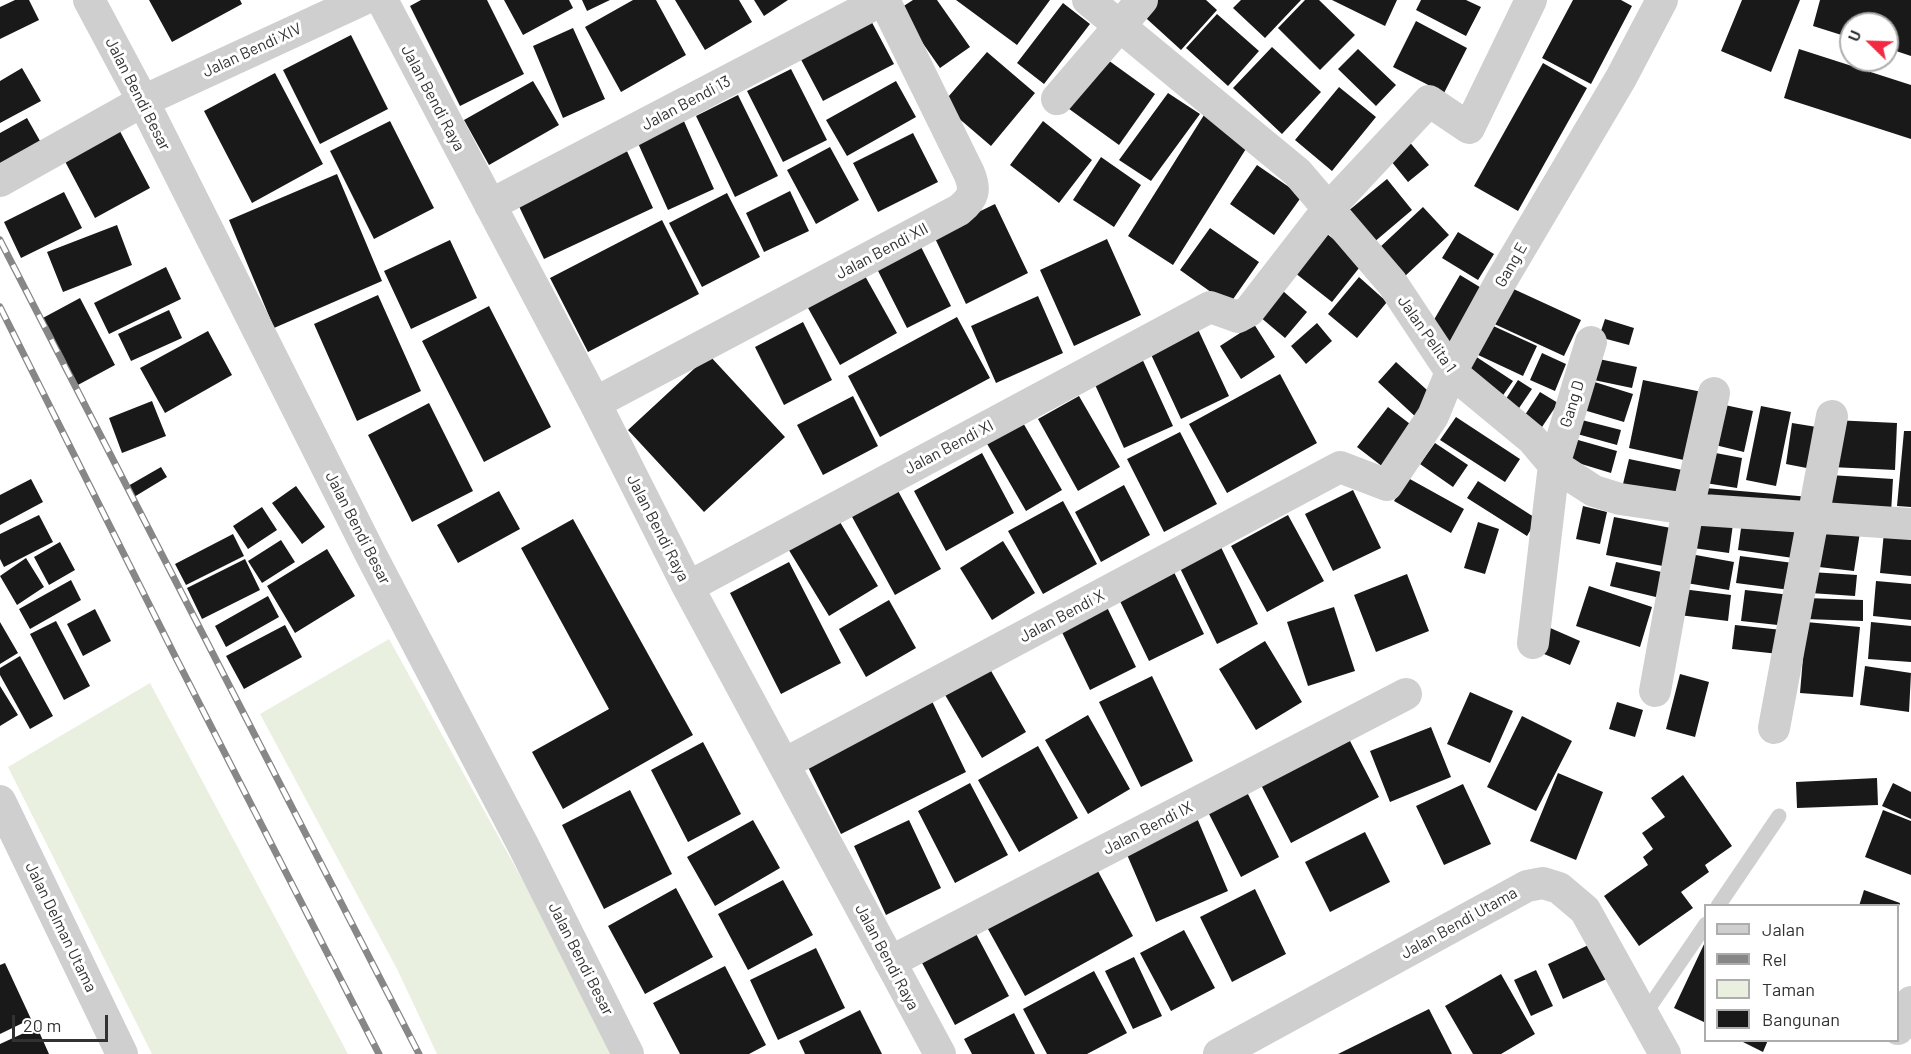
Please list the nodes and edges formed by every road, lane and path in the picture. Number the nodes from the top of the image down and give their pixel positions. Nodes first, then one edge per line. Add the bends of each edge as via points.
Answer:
1 (89, 0) edge
2 (362, 0) edge
3 (382, 0) edge
4 (883, 0) edge
5 (1088, 0) edge
6 (1142, 0) edge
7 (1531, 0) edge
8 (1662, 0) edge
9 (1120, 26) junction
10 (1057, 99) dead end
11 (143, 101) junction
12 (0, 181) edge
13 (490, 205) junction
14 (1328, 209) junction
15 (1591, 342) dead end
16 (1451, 372) junction
17 (1714, 393) dead end
18 (595, 404) junction
19 (1832, 416) dead end
20 (1554, 465) junction
21 (1340, 467) joint
22 (1688, 509) junction
23 (1814, 519) junction
24 (1911, 524) edge
25 (688, 587) junction
26 (1533, 643) dead end
27 (1655, 691) dead end
28 (1406, 694) dead end
29 (1774, 728) dead end
30 (784, 764) junction
31 (0, 801) edge
32 (1779, 816) dead end
33 (1719, 904) edge
34 (1704, 927) edge
35 (890, 962) junction
36 (1911, 1002) edge
37 (1644, 1015) junction
38 (1899, 1027) edge
39 (122, 1054) edge
40 (628, 1054) edge
41 (940, 1054) edge
42 (1219, 1054) edge
43 (1665, 1054) edge

1 - 11 street, Jalan Bendi Besar
2 - 11 street, Jalan Bendi XIV
3 - 13 street, Jalan Bendi Raya
4 - 13 street, Jalan Bendi 13
4 - 18 street, Jalan Bendi XII via 969,173 974,186 968,203
5 - 9 street, Jalan Pelita 1
6 - 9 street
7 - 14 street via 1469,128 1429,100
8 - 16 street, Gang E
9 - 10 street
9 - 14 street, Jalan Pelita 1 via 1297,172
11 - 12 street, Jalan Bendi XIV
11 - 40 street, Jalan Bendi Besar
13 - 18 street, Jalan Bendi Raya
14 - 16 street, Jalan Pelita 1 via 1392,283
14 - 25 street, Jalan Bendi XI via 1249,311 1238,317 1210,307
15 - 20 street, Gang D
16 - 20 street, Jalan Pelita 1 via 1532,439
16 - 21 street, Gang E via 1433,417 1388,485
17 - 22 street
18 - 25 street, Jalan Bendi Raya
19 - 23 street
20 - 22 street, Jalan Pelita 1 via 1594,491
20 - 26 street, Gang D
21 - 30 street, Jalan Bendi X
22 - 23 street, Jalan Pelita 1
22 - 27 street
23 - 24 street, Jalan Pelita 1
23 - 29 street
25 - 30 street, Jalan Bendi Raya
28 - 35 street, Jalan Bendi IX
30 - 35 street, Jalan Bendi Raya
31 - 39 street, Jalan Delman Utama
32 - 33 lane
34 - 37 lane
35 - 41 street, Jalan Bendi Raya
36 - 38 street
37 - 42 street, Jalan Bendi Utama via 1585,910 1558,888 1543,883 1527,886
37 - 43 street, Jalan Bendi Utama

